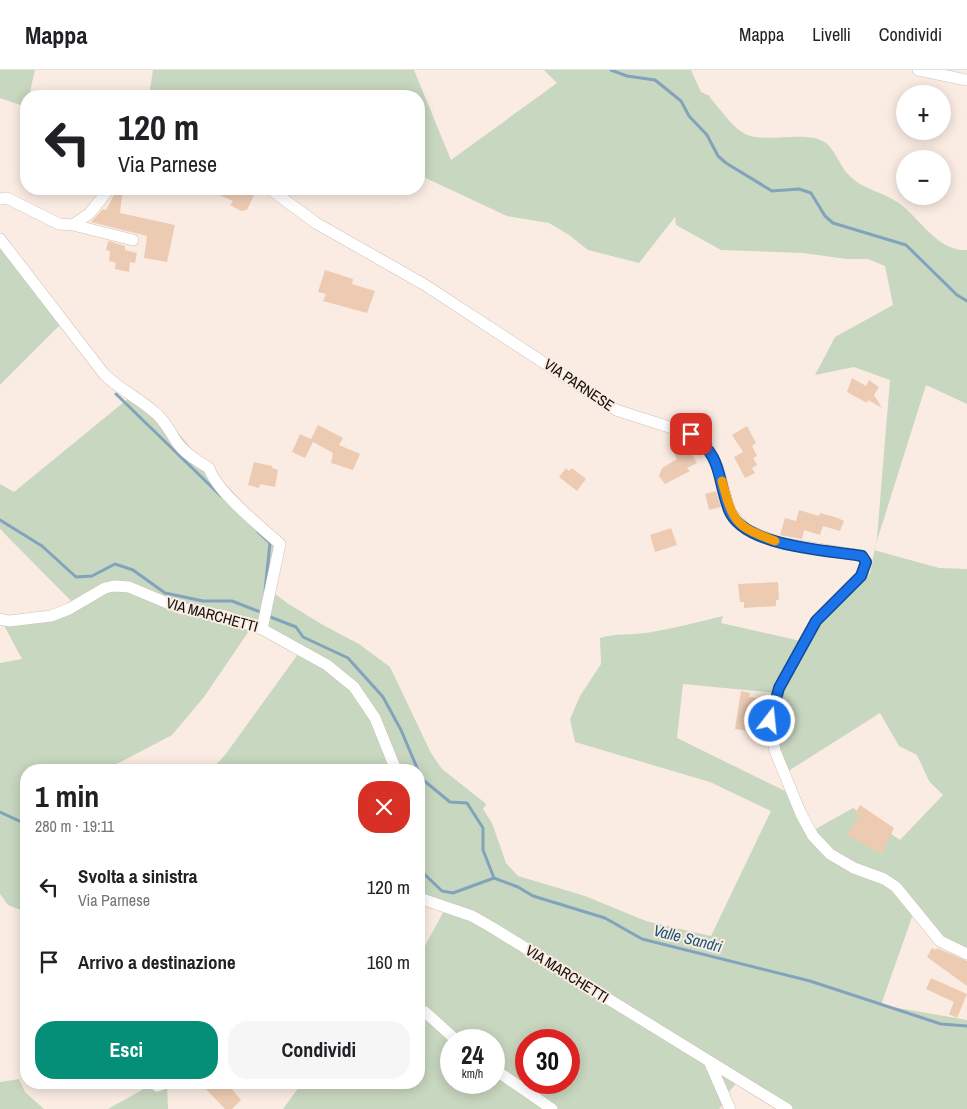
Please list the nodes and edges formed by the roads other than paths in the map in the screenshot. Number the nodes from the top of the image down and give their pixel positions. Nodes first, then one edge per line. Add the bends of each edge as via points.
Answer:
1 (918, 70) edge
2 (967, 80) edge
3 (104, 195) edge
4 (278, 195) edge
5 (0, 199) edge
6 (74, 225) junction
7 (0, 239) edge
8 (133, 240) dead end
9 (0, 618) edge
10 (263, 624) junction
11 (394, 764) edge
12 (425, 900) edge
13 (967, 954) edge
14 (425, 1012) edge
15 (444, 1029) edge
16 (709, 1061) junction
17 (505, 1077) edge
18 (552, 1109) edge
19 (730, 1109) edge
20 (787, 1109) edge

1 - 2 street
3 - 6 street via 90,213
4 - 13 street, VIA PARNESE via 316,223 425,285 616,410 691,434 708,446 730,512 747,530 780,543 862,556 866,562 861,576 816,621 779,688 770,721 775,751 801,814 818,842 830,854 854,868 896,887 940,941
5 - 6 street via 7,198 59,224
6 - 8 street
7 - 10 street via 104,374 118,388 158,415 185,452 209,468 212,478 280,544
9 - 10 street, VIA MARCHETTI via 8,621 51,616 114,586 128,587 179,608
10 - 11 street, VIA MARCHETTI via 327,665 354,688 375,718
12 - 16 street, VIA MARCHETTI via 472,916
14 - 15 street
16 - 19 street
16 - 20 street, VIA MARCHETTI
17 - 18 street

